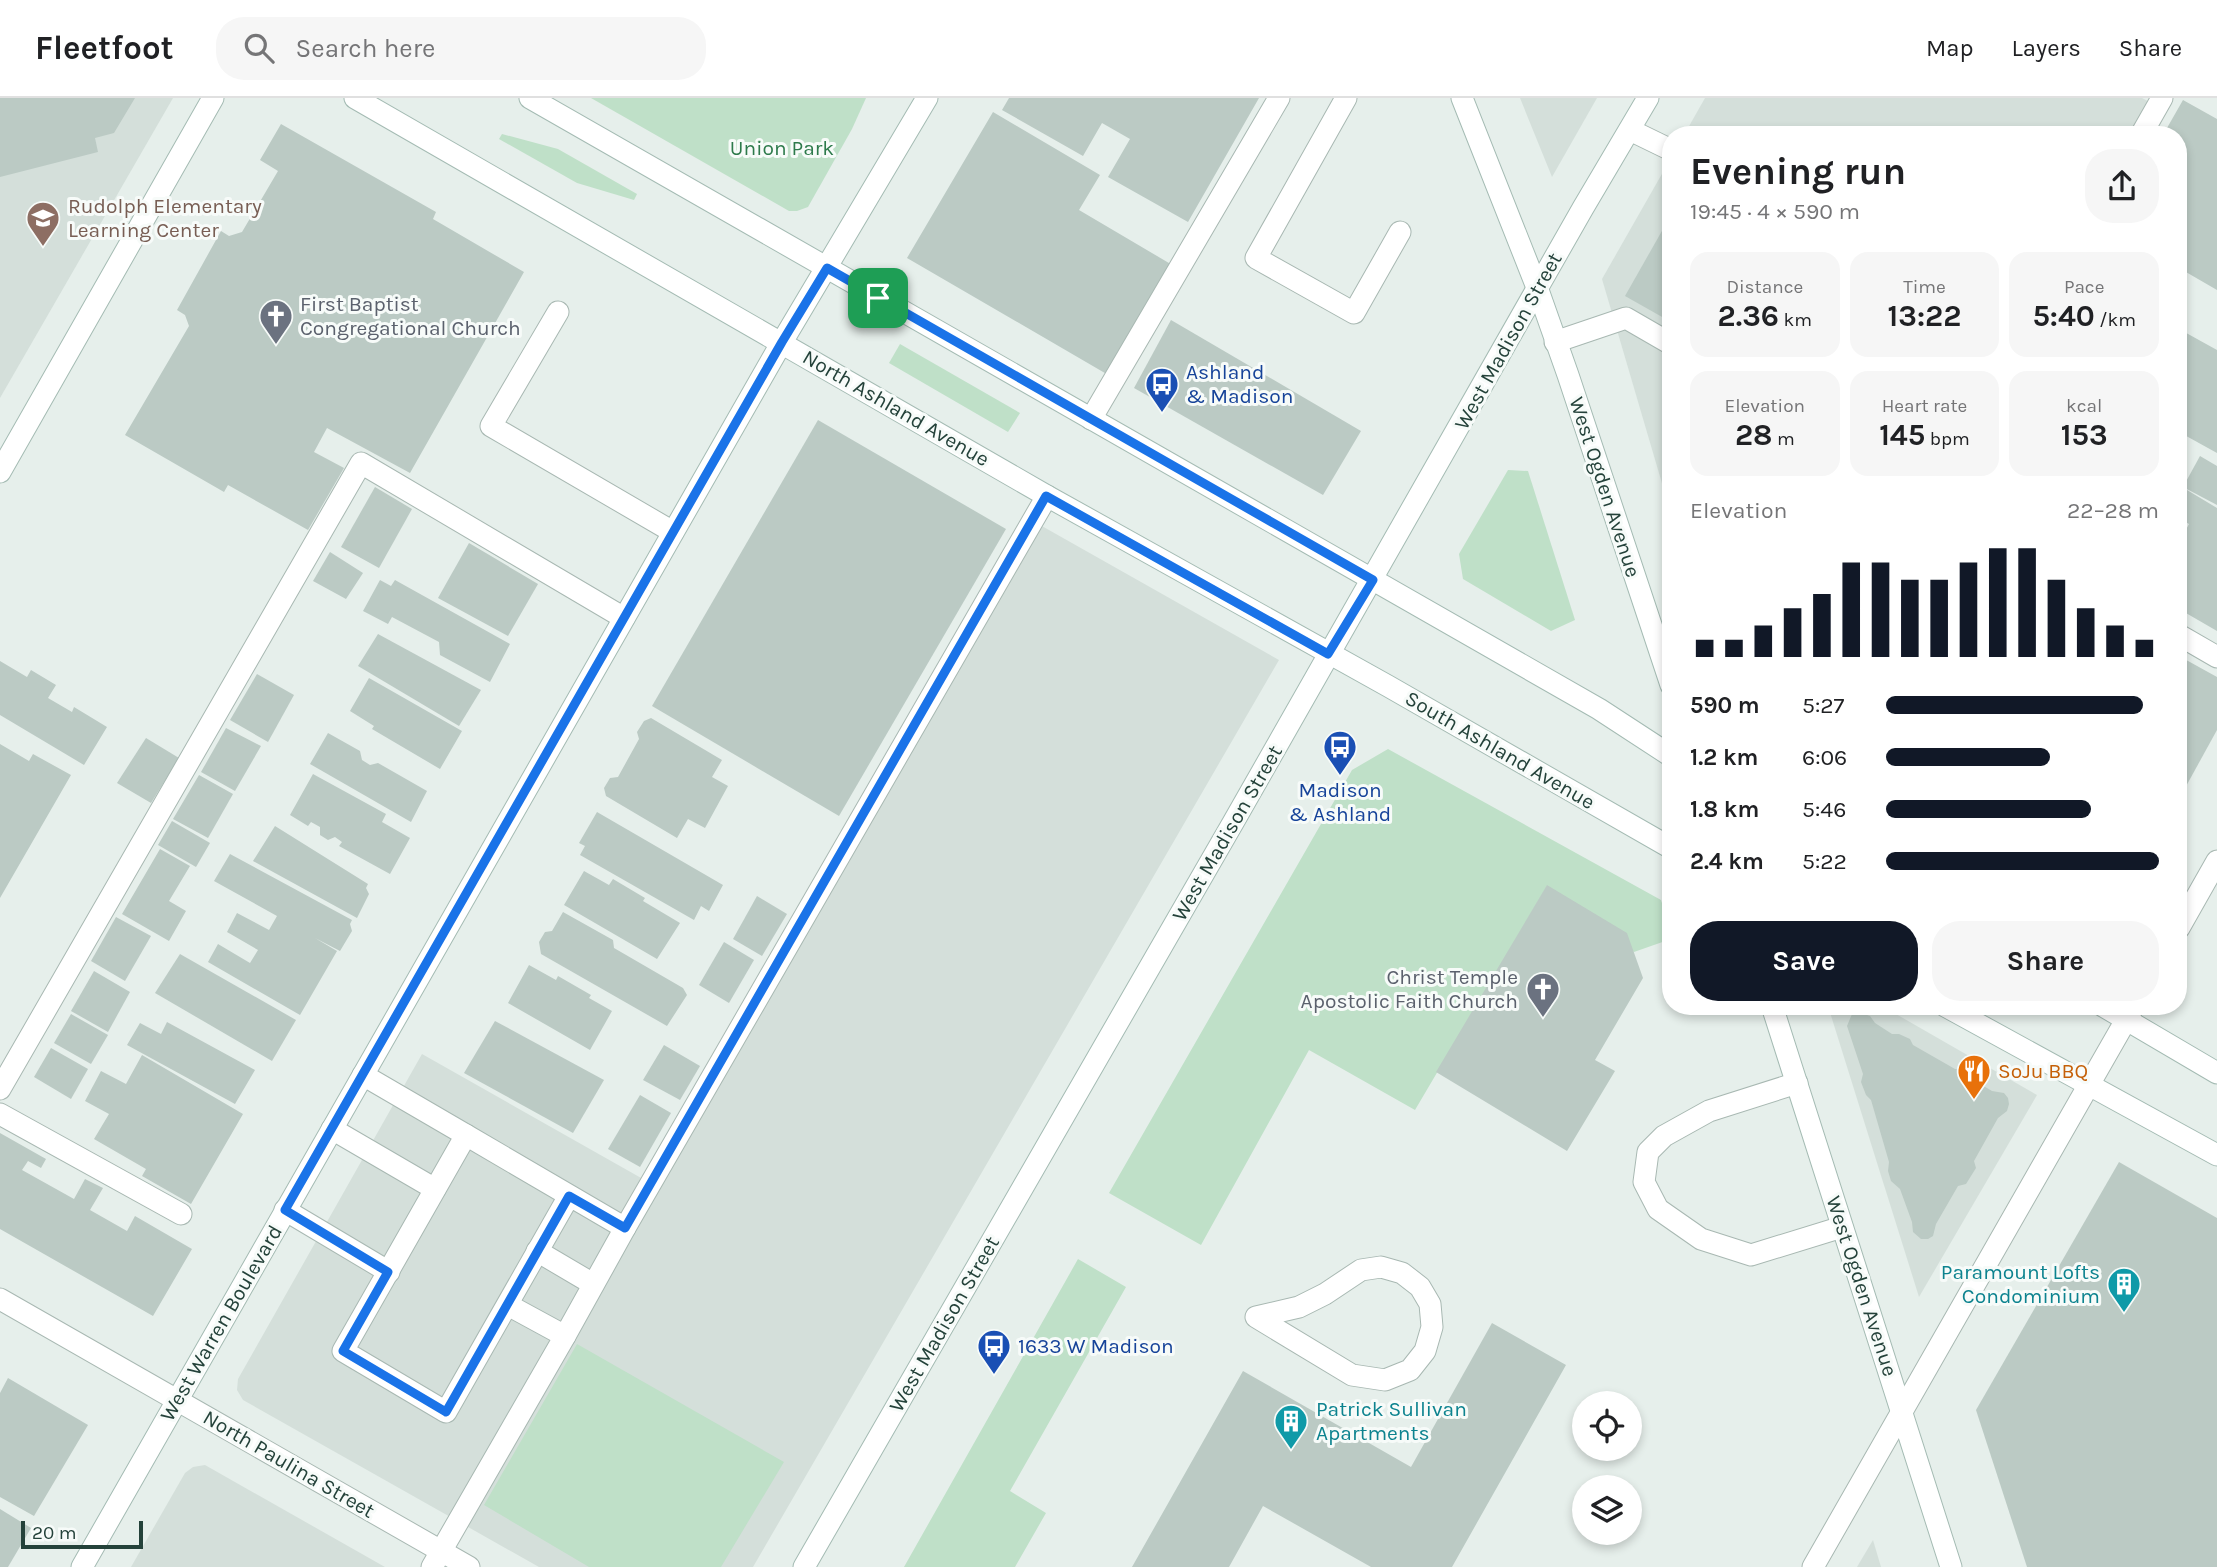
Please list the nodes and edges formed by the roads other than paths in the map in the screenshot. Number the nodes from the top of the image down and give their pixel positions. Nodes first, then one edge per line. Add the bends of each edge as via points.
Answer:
1 (213, 98) edge
2 (355, 98) edge
3 (530, 98) edge
4 (927, 98) edge
5 (1279, 98) edge
6 (1346, 98) edge
7 (1462, 98) edge
8 (1648, 98) edge
9 (2162, 98) edge
10 (2146, 126) edge
11 (1630, 130) junction
12 (1662, 146) edge
13 (1400, 233) dead end
14 (827, 268) junction
15 (1538, 290) junction
16 (558, 312) dead end
17 (1662, 339) edge
18 (782, 342) junction
19 (1555, 342) junction
20 (1091, 419) junction
21 (0, 472) edge
22 (1046, 496) junction
23 (673, 532) junction
24 (1373, 580) junction
25 (624, 618) junction
26 (2187, 640) edge
27 (1328, 654) junction
28 (2217, 657) edge
29 (1662, 658) edge
30 (1662, 750) edge
31 (1662, 843) edge
32 (2217, 861) edge
33 (2187, 914) edge
34 (1775, 1015) edge
35 (1961, 1015) edge
36 (2129, 1015) edge
37 (2133, 1015) edge
38 (2217, 1073) edge
39 (363, 1075) junction
40 (1797, 1083) junction
41 (2088, 1085) junction
42 (0, 1089) edge
43 (0, 1114) edge
44 (332, 1129) junction
45 (466, 1135) junction
46 (2217, 1155) edge
47 (435, 1189) junction
48 (569, 1196) junction
49 (285, 1210) junction
50 (181, 1214) dead end
51 (1842, 1227) junction
52 (625, 1228) junction
53 (537, 1251) junction
54 (388, 1272) junction
55 (593, 1284) junction
56 (0, 1298) edge
57 (508, 1304) junction
58 (1256, 1317) joint
59 (565, 1336) junction
60 (177, 1400) junction
61 (1903, 1411) junction
62 (437, 1559) edge
63 (82, 1567) edge
64 (469, 1567) edge
65 (804, 1567) edge
66 (1813, 1567) edge
67 (1951, 1567) edge

1 - 21 main road
2 - 18 main road, North Ashland Avenue
3 - 14 main road
4 - 14 main road, West Warren Boulevard
5 - 20 main road
6 - 13 main road via 1256,258 1354,313
7 - 15 main road, West Ogden Avenue
8 - 11 main road, West Madison Street
9 - 10 main road
11 - 12 main road
11 - 15 main road, West Madison Street
14 - 18 main road, West Warren Boulevard
14 - 20 main road
15 - 19 main road, West Ogden Avenue
15 - 24 main road, West Madison Street
16 - 23 main road via 491,426
17 - 19 main road via 1626,318
18 - 22 main road, North Ashland Avenue
18 - 23 main road, West Warren Boulevard
19 - 29 main road, West Ogden Avenue
20 - 24 main road
22 - 27 main road, North Ashland Avenue
22 - 52 main road
23 - 25 main road, West Warren Boulevard
24 - 27 main road, West Madison Street
24 - 30 main road
25 - 39 main road, West Warren Boulevard
25 - 42 main road via 361,463
26 - 28 main road
27 - 31 main road, South Ashland Avenue
27 - 65 main road, West Madison Street
32 - 33 main road
34 - 40 main road, West Ogden Avenue
35 - 41 main road
36 - 41 main road
37 - 38 main road
39 - 44 main road, West Warren Boulevard
39 - 45 main road
40 - 51 main road, West Ogden Avenue
40 - 51 main road via 1709,1111 1664,1136 1648,1152 1644,1182 1658,1209 1701,1239 1751,1255
41 - 46 main road
41 - 61 main road
43 - 50 main road
44 - 47 main road
44 - 49 main road, West Warren Boulevard
45 - 47 main road
45 - 48 main road
47 - 54 main road
48 - 52 main road
48 - 53 main road
49 - 54 main road
49 - 60 main road, West Warren Boulevard
51 - 61 main road, West Ogden Avenue
52 - 55 main road
53 - 55 main road
53 - 57 main road
54 - 57 main road via 343,1351 446,1412
55 - 59 main road
56 - 60 main road, North Paulina Street
57 - 59 main road
58 - 58 main road via 1352,1375 1385,1380 1410,1370 1425,1351 1432,1327 1430,1304 1420,1287 1402,1273 1381,1268 1361,1269 1299,1307
59 - 62 main road
60 - 62 main road, North Paulina Street
60 - 63 main road, West Warren Boulevard
61 - 66 main road
61 - 67 main road, West Ogden Avenue
62 - 64 main road, North Paulina Street

